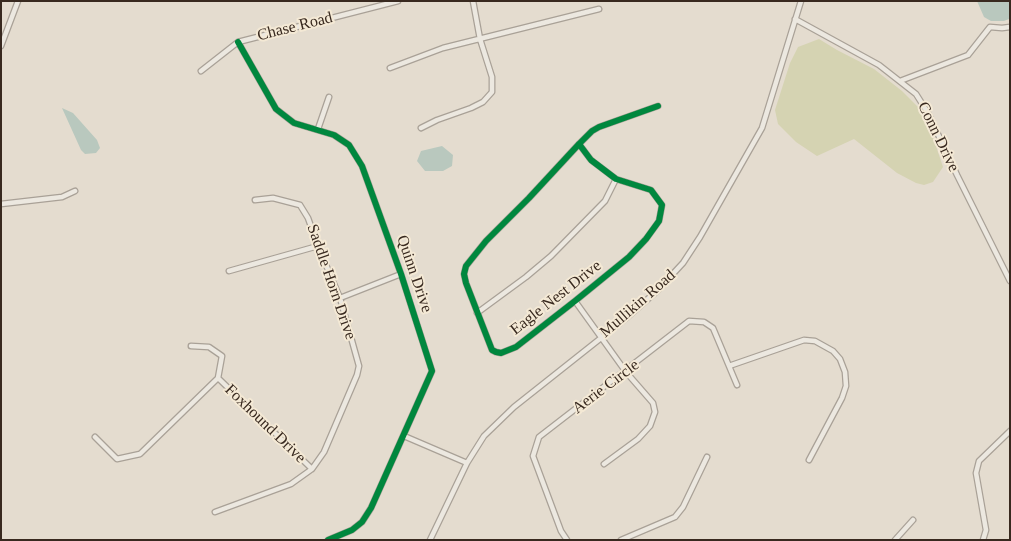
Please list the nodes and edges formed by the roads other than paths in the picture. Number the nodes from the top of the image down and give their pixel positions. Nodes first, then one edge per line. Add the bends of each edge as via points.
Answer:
1 (18, 1) edge
2 (398, 1) edge
3 (473, 1) edge
4 (801, 1) edge
5 (599, 9) dead end
6 (795, 19) junction
7 (1010, 27) edge
8 (480, 39) junction
9 (238, 42) junction
10 (1, 46) edge
11 (390, 68) dead end
12 (201, 71) dead end
13 (900, 82) junction
14 (329, 97) dead end
15 (658, 106) dead end
16 (421, 128) dead end
17 (318, 129) junction
18 (579, 144) junction
19 (616, 179) junction
20 (75, 191) dead end
21 (255, 200) dead end
22 (1, 204) edge
23 (318, 246) junction
24 (229, 271) dead end
25 (401, 274) junction
26 (1010, 281) edge
27 (340, 298) junction
28 (575, 301) junction
29 (477, 313) junction
30 (601, 337) junction
31 (191, 346) dead end
32 (729, 366) junction
33 (626, 372) junction
34 (218, 378) junction
35 (737, 385) dead end
36 (1010, 431) edge
37 (404, 436) junction
38 (95, 437) dead end
39 (707, 457) dead end
40 (809, 460) dead end
41 (466, 463) junction
42 (604, 464) dead end
43 (312, 469) junction
44 (215, 512) dead end
45 (913, 520) dead end
46 (983, 539) edge
47 (328, 540) edge
48 (430, 540) edge
49 (567, 540) edge
50 (621, 540) edge
51 (895, 540) edge
52 (990, 540) edge

1 - 10 street
2 - 9 street, Chase Road
3 - 8 street
4 - 6 street, Mullikin Road
5 - 8 street
6 - 13 street, Conn Drive via 879,65
6 - 30 street, Mullikin Road via 762,128 700,237 683,263 657,291
7 - 13 street via 990,27 968,55
8 - 11 street via 443,48
8 - 16 street via 492,77 492,92 483,102
9 - 12 street, Chase Road
9 - 17 street, Quinn Drive via 276,109 294,123
13 - 26 street, Conn Drive via 916,94 928,113
14 - 17 street
15 - 18 street, Eagle Nest Drive via 599,127
17 - 25 street, Quinn Drive via 349,145 362,166
18 - 19 street, Eagle Nest Drive via 591,160
18 - 29 street, Eagle Nest Drive via 466,266 464,274
19 - 28 street, Eagle Nest Drive via 651,190 662,205 659,221 629,258
19 - 29 street via 605,201 551,256
20 - 22 street via 62,197
21 - 23 street, Saddle Horn Drive via 273,198 300,205
23 - 24 street
23 - 27 street, Saddle Horn Drive
25 - 27 street
25 - 37 street, Quinn Drive via 432,371
27 - 43 street, Saddle Horn Drive via 359,366 358,375 324,452
28 - 29 street, Eagle Nest Drive via 516,347 501,353 492,350
28 - 30 street
30 - 33 street
30 - 41 street, Mullikin Road via 514,407 484,436
31 - 34 street via 209,347 222,356
32 - 33 street, Aerie Circle via 713,328 704,322 690,321
32 - 35 street, Aerie Circle
32 - 40 street via 804,340 814,341 833,351 845,372 846,386
33 - 42 street via 653,402 654,418 638,439
33 - 49 street, Aerie Circle via 539,437 533,456
34 - 38 street via 140,454 117,459
34 - 43 street, Foxhound Drive
36 - 46 street via 979,461 976,473 986,530
37 - 41 street
37 - 47 street, Quinn Drive via 362,522
39 - 50 street via 675,517
41 - 48 street, Mullikin Road
43 - 44 street, Saddle Horn Drive via 291,484
45 - 51 street
46 - 52 street

